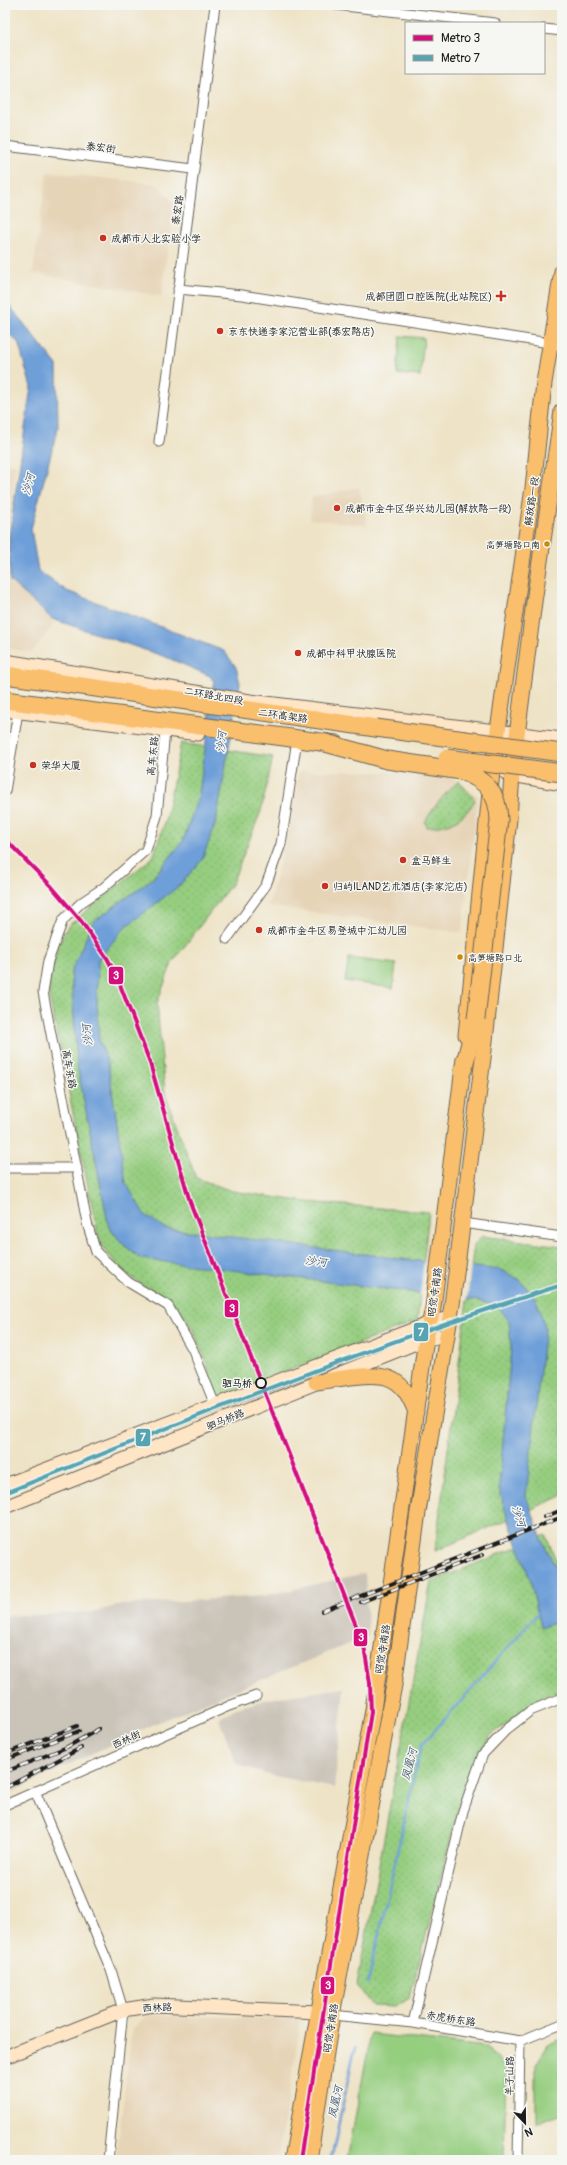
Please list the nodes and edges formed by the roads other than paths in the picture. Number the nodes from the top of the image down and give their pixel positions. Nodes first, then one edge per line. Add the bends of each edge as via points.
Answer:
1 (215, 5) edge
2 (336, 5) edge
3 (486, 22) edge
4 (545, 29) edge
5 (562, 31) edge
6 (5, 146) edge
7 (193, 169) junction
8 (562, 271) edge
9 (178, 289) junction
10 (557, 344) edge
11 (562, 411) edge
12 (159, 442) dead end
13 (5, 661) edge
14 (5, 675) edge
15 (5, 700) edge
16 (11, 711) edge
17 (498, 730) junction
18 (166, 731) junction
19 (518, 733) junction
20 (562, 739) edge
21 (322, 742) junction
22 (296, 746) junction
23 (562, 753) edge
24 (492, 772) junction
25 (562, 773) edge
26 (512, 774) junction
27 (562, 784) edge
28 (5, 791) edge
29 (228, 939) dead end
30 (463, 1070) junction
31 (5, 1168) edge
32 (77, 1168) junction
33 (462, 1230) junction
34 (562, 1237) edge
35 (450, 1312) junction
36 (430, 1323) junction
37 (446, 1335) junction
38 (426, 1339) junction
39 (316, 1382) junction
40 (215, 1405) junction
41 (416, 1412) junction
42 (5, 1485) edge
43 (5, 1507) edge
44 (256, 1696) dead end
45 (562, 1698) edge
46 (35, 1791) junction
47 (5, 1805) edge
48 (123, 2010) junction
49 (325, 2013) junction
50 (414, 2023) junction
51 (562, 2024) edge
52 (520, 2041) junction
53 (5, 2057) edge
54 (108, 2160) edge
55 (292, 2160) edge
56 (309, 2160) edge
57 (518, 2160) edge

1 - 7 street, 泰宏路
2 - 3 street
4 - 5 street
6 - 7 street, 泰宏街
7 - 9 street, 泰宏路
8 - 10 main road, 解放路一段
9 - 10 street via 242,295
9 - 12 street, 泰宏路
10 - 17 main road, 解放路一段
11 - 19 main road, 解放路一段
13 - 17 main road, 二环路北四段 via 250,701
14 - 23 highway, 二环高架路, bridge
15 - 21 highway
16 - 18 main road
16 - 28 street
17 - 19 main road, 二环路北四段
17 - 24 main road, 解放路一段
18 - 22 main road
18 - 32 street, 高车东路 via 157,816 146,850 63,920 48,961 43,992
19 - 20 main road, 二环路北四段
19 - 26 main road, 解放路一段
21 - 25 highway, bridge
21 - 30 highway, bridge via 387,760 462,771 473,775 496,798 499,820 476,1019
22 - 24 main road
22 - 29 street via 282,844 266,885
24 - 26 main road
24 - 30 main road, 解放路一段
26 - 27 main road
26 - 33 main road, 解放路一段 via 486,1035
30 - 36 main road, 昭觉寺南路
31 - 32 street
32 - 40 street, 高车东路 via 86,1223 96,1252 128,1282 168,1306 193,1350
33 - 34 street
33 - 35 main road, 昭觉寺南路
35 - 36 main road, 驷马桥路
35 - 37 main road, 昭觉寺南路
36 - 38 main road, 昭觉寺南路
36 - 40 main road, 驷马桥路
37 - 38 main road, 驷马桥路
37 - 49 main road, 昭觉寺南路 via 394,1686
38 - 39 main road, 驷马桥路
38 - 41 main road, 昭觉寺南路
39 - 41 main road via 360,1377 393,1379 404,1389
39 - 43 main road, 驷马桥路
40 - 42 main road, 驷马桥路
41 - 49 main road, 昭觉寺南路 via 373,1710
44 - 46 street, 西林街
45 - 50 street via 530,1711 506,1730 483,1754 463,1811
46 - 47 street, 西林街
46 - 48 street via 111,1970
48 - 49 main road, 西林路 via 154,2005
48 - 53 main road, 西林路
48 - 54 street
49 - 50 street, 赤虎桥东路
49 - 55 main road, 昭觉寺南路
49 - 56 main road, 昭觉寺南路
50 - 52 street, 赤虎桥东路
51 - 52 street
52 - 57 street, 羊子山路

